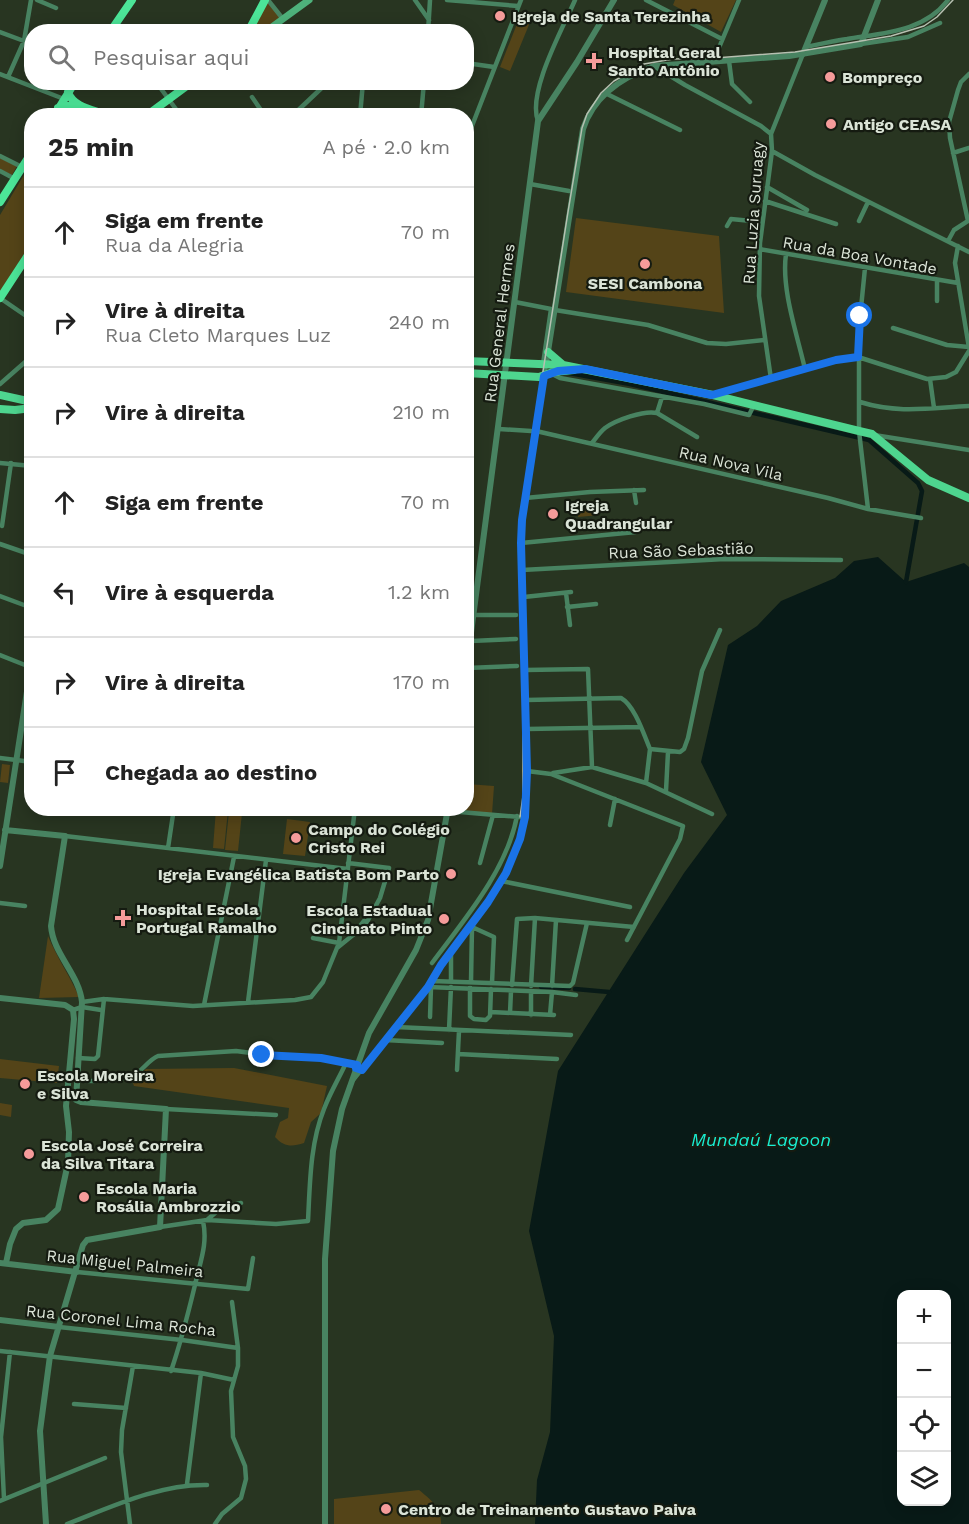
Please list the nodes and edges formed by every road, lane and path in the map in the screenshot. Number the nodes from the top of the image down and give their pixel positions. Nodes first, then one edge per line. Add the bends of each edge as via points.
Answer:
1 (31, 0) edge
2 (37, 0) edge
3 (132, 0) edge
4 (267, 0) edge
5 (309, 0) edge
6 (415, 0) edge
7 (430, 0) edge
8 (447, 0) edge
9 (521, 0) edge
10 (575, 0) edge
11 (614, 0) edge
12 (646, 0) edge
13 (739, 0) edge
14 (825, 0) edge
15 (878, 0) edge
16 (948, 0) edge
17 (518, 6) junction
18 (56, 8) dead end
19 (283, 19) junction
20 (429, 21) junction
21 (940, 22) dead end
22 (27, 24) edge
23 (118, 24) edge
24 (253, 24) edge
25 (276, 24) edge
26 (429, 24) edge
27 (0, 32) edge
28 (721, 37) junction
29 (863, 37) junction
30 (24, 41) joint
31 (861, 44) junction
32 (805, 50) junction
33 (729, 61) junction
34 (713, 62) junction
35 (474, 64) edge
36 (494, 66) junction
37 (654, 66) junction
38 (0, 74) edge
39 (969, 74) edge
40 (8, 77) junction
41 (24, 82) edge
42 (48, 90) edge
43 (70, 90) edge
44 (162, 90) edge
45 (181, 90) edge
46 (320, 90) edge
47 (362, 90) edge
48 (423, 90) edge
49 (605, 93) junction
50 (66, 96) junction
51 (252, 97) dead end
52 (169, 99) junction
53 (750, 102) dead end
54 (58, 108) edge
55 (89, 108) edge
56 (157, 108) edge
57 (175, 108) edge
58 (260, 108) edge
59 (300, 108) edge
60 (361, 108) edge
61 (422, 108) edge
62 (474, 116) edge
63 (538, 121) junction
64 (680, 130) dead end
65 (771, 134) junction
66 (969, 148) edge
67 (772, 151) junction
68 (953, 153) junction
69 (0, 156) edge
70 (24, 164) edge
71 (22, 167) junction
72 (0, 171) edge
73 (15, 179) junction
74 (530, 184) junction
75 (767, 187) junction
76 (569, 191) dead end
77 (765, 201) junction
78 (0, 202) edge
79 (868, 202) junction
80 (807, 210) dead end
81 (859, 221) dead end
82 (762, 222) junction
83 (836, 224) dead end
84 (727, 226) dead end
85 (948, 241) junction
86 (958, 246) junction
87 (759, 249) junction
88 (969, 252) edge
89 (786, 254) junction
90 (24, 261) edge
91 (865, 268) junction
92 (937, 280) junction
93 (958, 284) junction
94 (0, 298) edge
95 (937, 301) dead end
96 (515, 302) junction
97 (553, 310) junction
98 (24, 314) edge
99 (893, 328) dead end
100 (765, 340) junction
101 (969, 349) edge
102 (548, 352) junction
103 (858, 357) junction
104 (474, 361) edge
105 (24, 363) edge
106 (506, 363) junction
107 (526, 364) junction
108 (545, 364) junction
109 (563, 364) junction
110 (585, 369) junction
111 (805, 369) junction
112 (553, 372) junction
113 (474, 373) edge
114 (504, 376) junction
115 (526, 376) junction
116 (544, 376) junction
117 (771, 378) junction
118 (930, 379) junction
119 (2, 382) edge
120 (620, 383) junction
121 (0, 393) edge
122 (712, 395) junction
123 (24, 396) edge
124 (662, 397) junction
125 (24, 400) edge
126 (860, 402) junction
127 (969, 406) edge
128 (934, 408) junction
129 (0, 409) edge
130 (24, 409) edge
131 (752, 411) junction
132 (657, 414) junction
133 (499, 429) junction
134 (533, 431) junction
135 (859, 434) junction
136 (872, 434) junction
137 (697, 437) dead end
138 (592, 443) junction
139 (969, 450) edge
140 (0, 463) edge
141 (10, 463) junction
142 (24, 465) edge
143 (634, 490) junction
144 (644, 490) dead end
145 (525, 498) junction
146 (969, 498) edge
147 (636, 503) dead end
148 (868, 509) junction
149 (918, 518) dead end
150 (3, 526) dead end
151 (636, 532) dead end
152 (521, 543) junction
153 (0, 544) edge
154 (24, 552) edge
155 (841, 560) dead end
156 (522, 570) junction
157 (0, 596) edge
158 (524, 597) junction
159 (596, 604) dead end
160 (24, 605) edge
161 (567, 607) junction
162 (474, 615) joint
163 (516, 615) dead end
164 (570, 625) dead end
165 (720, 630) dead end
166 (516, 639) dead end
167 (474, 641) edge
168 (0, 655) edge
169 (24, 665) edge
170 (517, 666) dead end
171 (474, 669) edge
172 (525, 670) junction
173 (589, 698) junction
174 (526, 700) junction
175 (24, 709) edge
176 (590, 728) junction
177 (642, 728) junction
178 (527, 729) junction
179 (650, 749) junction
180 (668, 752) junction
181 (0, 758) edge
182 (16, 760) junction
183 (24, 761) edge
184 (592, 767) junction
185 (527, 771) junction
186 (551, 774) junction
187 (646, 783) junction
188 (666, 791) junction
189 (615, 799) junction
190 (474, 813) edge
191 (712, 814) dead end
192 (493, 815) junction
193 (173, 816) edge
194 (354, 816) edge
195 (447, 816) edge
196 (517, 816) junction
197 (525, 817) junction
198 (610, 825) dead end
199 (2, 830) edge
200 (65, 836) junction
201 (168, 848) junction
202 (234, 857) junction
203 (266, 860) junction
204 (480, 863) dead end
205 (0, 866) edge
206 (348, 866) junction
207 (501, 881) junction
208 (0, 903) edge
209 (25, 906) dead end
210 (630, 907) dead end
211 (536, 918) junction
212 (556, 920) junction
213 (586, 923) junction
214 (472, 926) junction
215 (634, 927) junction
216 (450, 937) junction
217 (313, 938) dead end
218 (627, 940) dead end
219 (458, 942) junction
220 (338, 945) junction
221 (451, 950) junction
222 (432, 963) dead end
223 (451, 984) junction
224 (430, 985) junction
225 (471, 985) junction
226 (492, 986) junction
227 (512, 988) junction
228 (531, 989) junction
229 (552, 989) junction
230 (574, 994) dead end
231 (0, 998) edge
232 (104, 999) junction
233 (248, 1002) junction
234 (82, 1005) junction
235 (204, 1005) junction
236 (73, 1010) junction
237 (101, 1010) junction
238 (491, 1012) junction
239 (510, 1013) junction
240 (531, 1015) junction
241 (430, 1017) dead end
242 (396, 1027) junction
243 (449, 1030) junction
244 (459, 1030) junction
245 (571, 1035) dead end
246 (385, 1040) junction
247 (442, 1043) dead end
248 (458, 1054) junction
249 (78, 1058) junction
250 (557, 1059) dead end
251 (346, 1063) junction
252 (358, 1067) junction
253 (457, 1070) dead end
254 (76, 1080) junction
255 (166, 1109) junction
256 (276, 1115) dead end
257 (241, 1203) dead end
258 (205, 1221) junction
259 (160, 1227) junction
260 (253, 1258) dead end
261 (3, 1263) edge
262 (77, 1272) junction
263 (195, 1284) junction
264 (232, 1302) dead end
265 (0, 1320) edge
266 (59, 1327) junction
267 (182, 1340) junction
268 (238, 1348) junction
269 (0, 1351) edge
270 (10, 1352) junction
271 (50, 1356) junction
272 (133, 1366) junction
273 (171, 1371) junction
274 (201, 1374) junction
275 (234, 1380) junction
276 (74, 1404) dead end
277 (126, 1408) junction
278 (2, 1419) edge
279 (105, 1458) dead end
280 (43, 1484) junction
281 (187, 1484) junction
282 (207, 1485) dead end
283 (2, 1500) edge
284 (128, 1501) junction
285 (46, 1524) edge
286 (67, 1524) edge
287 (130, 1524) edge
288 (215, 1524) edge
289 (325, 1524) edge

1 - 22 street
2 - 18 street
3 - 23 highway
4 - 19 street
4 - 24 highway
5 - 19 main road
6 - 20 street
7 - 20 street
8 - 17 street
9 - 17 street
10 - 63 street via 539,84 535,110
11 - 63 street, Rua General Hermes
12 - 28 street
13 - 28 street
14 - 32 street
15 - 29 street
16 - 29 street via 915,25
17 - 36 street
19 - 25 main road
20 - 26 street
21 - 31 street via 908,37
27 - 30 street
28 - 34 street
29 - 31 street
29 - 32 street
30 - 40 street
31 - 32 street
32 - 33 street
32 - 65 street, Rua Luzia Suruagy
33 - 34 street
33 - 53 street via 732,84
34 - 37 street
35 - 36 street
36 - 62 street
37 - 49 street via 637,71
37 - 65 street
38 - 40 street
39 - 68 street via 961,82 950,112
40 - 41 street
42 - 50 street
43 - 50 highway
44 - 52 street
45 - 52 highway
46 - 59 street
47 - 60 street
48 - 61 street
49 - 64 street
49 - 97 street via 583,129
50 - 54 highway
50 - 55 highway
51 - 58 street
52 - 56 highway
52 - 57 street
63 - 74 street, Rua General Hermes
65 - 67 street, Rua Luzia Suruagy
66 - 68 street
67 - 75 street, Rua Luzia Suruagy
67 - 79 street
68 - 85 street via 968,221 952,232
69 - 71 street
70 - 71 highway
71 - 73 highway
72 - 73 street
73 - 78 highway
74 - 76 street
74 - 96 street, Rua General Hermes
75 - 77 street, Rua Luzia Suruagy
75 - 80 street
77 - 82 street, Rua Luzia Suruagy
77 - 83 street
79 - 81 street
79 - 85 street
82 - 84 street via 731,219
82 - 87 street, Rua Luzia Suruagy
85 - 86 street
86 - 88 street
86 - 93 street
87 - 89 street, Rua da Boa Vontade
87 - 100 street, Rua Luzia Suruagy via 759,296
89 - 91 street, Rua da Boa Vontade
89 - 111 street via 786,289
90 - 94 highway
91 - 92 street, Rua da Boa Vontade
91 - 103 street
92 - 93 street, Rua da Boa Vontade
92 - 95 street
93 - 101 street
94 - 98 street
96 - 97 street
96 - 106 street, Rua General Hermes
97 - 100 street via 648,325 707,343
97 - 102 street
97 - 108 street
99 - 101 street
100 - 117 street, Rua Luzia Suruagy
101 - 118 street via 956,372
102 - 108 street
102 - 109 main road
103 - 111 street
103 - 118 street
103 - 126 street
104 - 106 main road
105 - 119 street
106 - 107 main road
106 - 114 street, Rua General Hermes
107 - 108 main road
107 - 115 main road
108 - 109 main road
108 - 116 street
109 - 110 main road
110 - 112 main road
110 - 120 main road
111 - 117 street
112 - 116 main road
112 - 120 street via 556,377
113 - 114 main road
114 - 115 main road
114 - 133 street, Rua General Hermes
115 - 116 main road
116 - 134 street
117 - 122 street
118 - 128 street
120 - 122 main road
120 - 124 street
121 - 123 main road
121 - 125 main road
122 - 131 main road
124 - 131 street
124 - 132 street
126 - 128 street via 890,410
126 - 135 street
127 - 128 street
129 - 130 main road
131 - 135 main road via 786,413
132 - 137 street
132 - 138 street via 644,412 612,424
133 - 134 street, Rua Nova Vila
133 - 162 street, Rua General Hermes
134 - 138 street, Rua Nova Vila
134 - 145 street
135 - 136 main road
135 - 148 street
136 - 139 street
136 - 146 main road via 925,478
138 - 148 street, Rua Nova Vila
140 - 141 street
141 - 142 street
141 - 150 street
143 - 144 street
143 - 145 street
143 - 147 street
145 - 152 street
148 - 149 street, Rua Nova Vila
151 - 152 street
152 - 156 street
153 - 154 street
155 - 156 street, Rua São Sebastião via 725,559
156 - 158 street
157 - 160 street
158 - 161 street via 568,593
158 - 172 street
159 - 161 street
161 - 164 street
162 - 163 street
165 - 180 street via 702,671 688,738 682,751
166 - 167 street
168 - 169 street
170 - 171 street
172 - 173 street via 588,669
172 - 174 street
173 - 174 street
173 - 176 street
173 - 177 street via 624,700
174 - 178 street
175 - 182 street
176 - 177 street
176 - 178 street
176 - 184 street
177 - 179 street
178 - 185 street
179 - 180 street
179 - 187 street
180 - 188 street
181 - 182 street
182 - 183 street
182 - 199 street
184 - 186 street
184 - 187 street
185 - 186 street
185 - 197 street
186 - 189 street
187 - 188 street
188 - 191 street
189 - 198 street
189 - 215 street via 682,825 683,831
190 - 192 street
192 - 196 street
192 - 204 street
193 - 201 street
194 - 206 street
195 - 252 street via 424,931 369,1033
196 - 197 street
196 - 216 street via 497,870
197 - 207 street via 520,839
199 - 200 street
199 - 205 street
200 - 201 street
200 - 234 street via 51,932 78,984
201 - 202 street
202 - 203 street
202 - 235 street
203 - 206 street
203 - 233 street
206 - 220 street
206 - 220 street via 389,868 368,922 364,921
207 - 210 street
207 - 214 street
208 - 209 street
211 - 212 street
211 - 227 street via 517,919
211 - 228 street
212 - 213 street
212 - 229 street
213 - 215 street
213 - 229 street via 573,983
214 - 219 street
214 - 225 street
214 - 226 street via 494,937
215 - 218 street
216 - 219 street
216 - 222 street
217 - 220 street
219 - 221 street
220 - 233 street via 311,997
221 - 223 street
221 - 224 street
223 - 224 street
223 - 225 street
223 - 243 street
224 - 241 street
224 - 242 street
225 - 226 street
225 - 238 street via 471,1017 486,1020
226 - 227 street
226 - 238 street
227 - 228 street
227 - 239 street
228 - 229 street
228 - 240 street
229 - 230 street
229 - 240 street via 552,1015
231 - 236 street via 65,1005
232 - 234 street
232 - 235 street
232 - 237 street
233 - 235 street
234 - 236 street
234 - 237 street
234 - 249 street
236 - 261 street via 66,1109 68,1163 58,1209 46,1220 23,1223 15,1229
237 - 249 street via 98,1056
238 - 239 street
239 - 240 street
242 - 243 street
242 - 246 street
243 - 244 street
244 - 245 street
244 - 248 street
246 - 247 street
246 - 252 street
248 - 250 street
248 - 253 street
249 - 254 street
251 - 252 street
251 - 254 street via 236,1051 164,1055 155,1056 131,1076
251 - 258 street via 323,1110 312,1159 308,1221
252 - 289 street via 342,1109 328,1203 324,1295
254 - 255 street via 76,1100 81,1102
255 - 256 street
255 - 259 street
257 - 258 street via 222,1207
258 - 259 street
258 - 263 street via 205,1243
259 - 262 street via 91,1238 86,1242
260 - 263 street, Rua Miguel Palmeira via 248,1288
261 - 262 street, Rua Miguel Palmeira
262 - 263 street, Rua Miguel Palmeira
262 - 266 street
263 - 267 street
264 - 268 street
265 - 266 street, Rua Coronel Lima Rocha
266 - 267 street, Rua Coronel Lima Rocha
266 - 271 street
267 - 268 street, Rua Coronel Lima Rocha
267 - 273 street
268 - 275 street
269 - 270 street
270 - 271 street
270 - 278 street
271 - 272 street
271 - 280 street via 40,1431
272 - 273 street
272 - 277 street
273 - 274 street
274 - 275 street
274 - 281 street
275 - 288 street via 233,1437 245,1466 245,1484 241,1498
276 - 277 street
277 - 284 street via 121,1452
278 - 283 street
279 - 280 street
280 - 283 street
280 - 285 street
281 - 282 street
281 - 284 street
284 - 286 street
284 - 287 street

